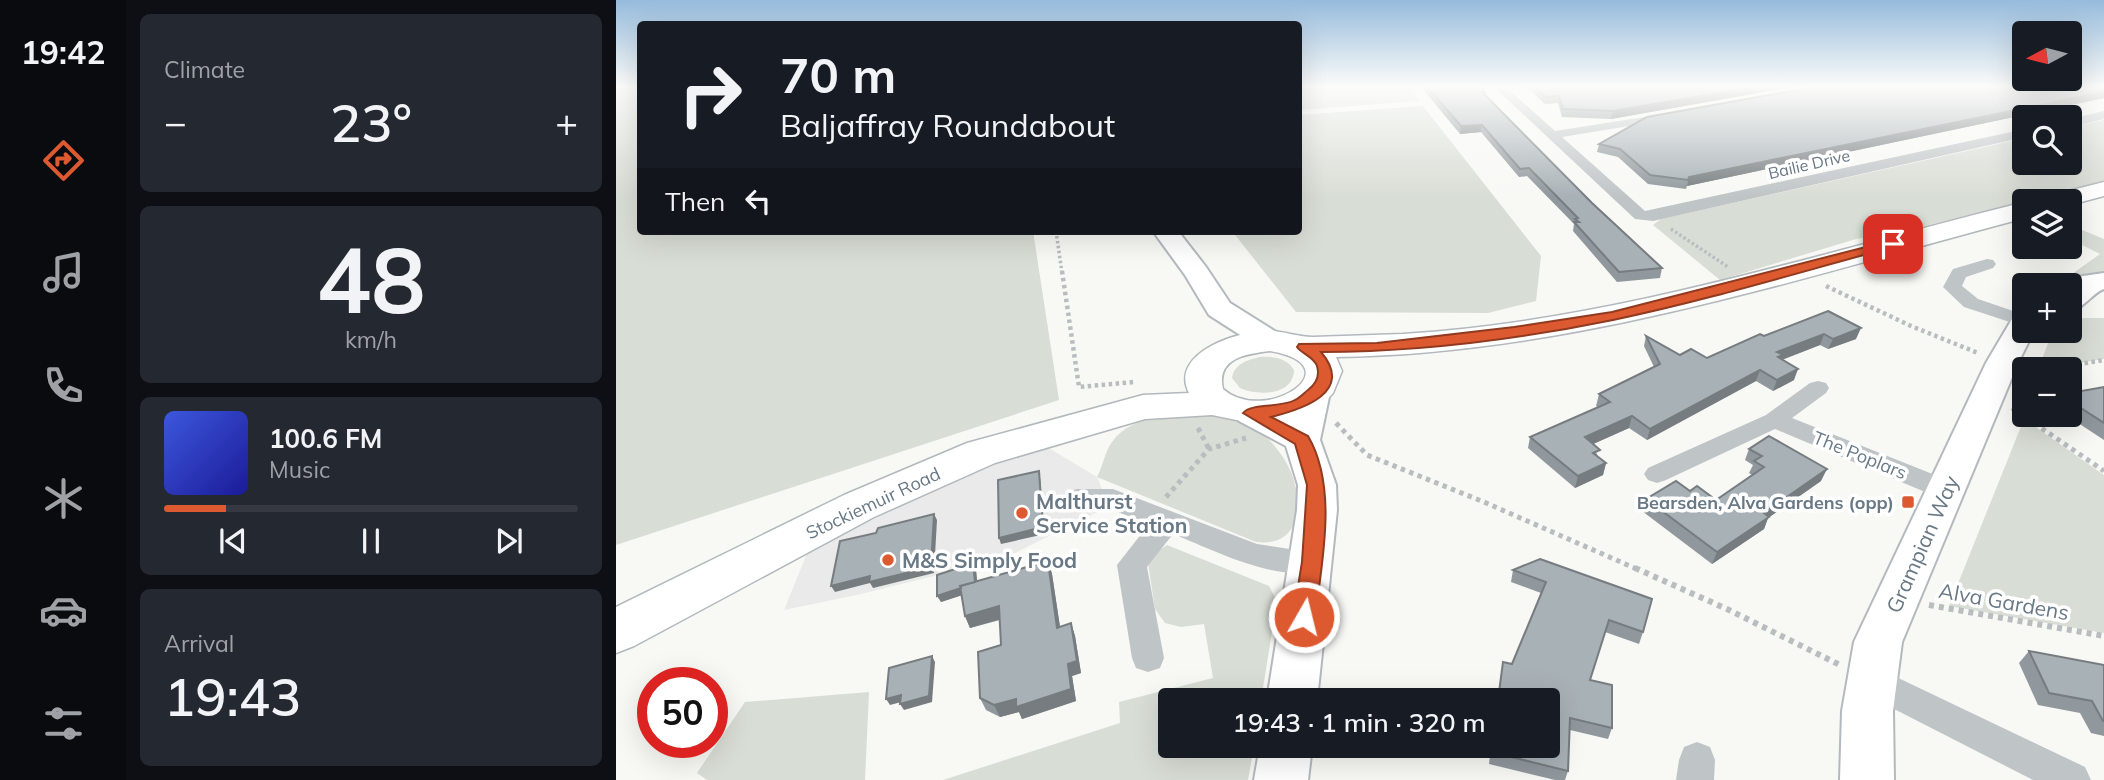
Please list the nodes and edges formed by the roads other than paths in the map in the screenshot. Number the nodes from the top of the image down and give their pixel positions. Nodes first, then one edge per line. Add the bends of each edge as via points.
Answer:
1 (1539, 123) edge
2 (1620, 123) edge
3 (1552, 135) junction
4 (2012, 136) edge
5 (2104, 189) edge
6 (2082, 195) edge
7 (2012, 212) edge
8 (1168, 235) edge
9 (1987, 264) dead end
10 (1219, 309) junction
11 (2012, 316) edge
12 (1269, 341) junction
13 (2013, 343) edge
14 (1304, 347) junction
15 (1377, 347) junction
16 (1319, 387) junction
17 (1818, 388) dead end
18 (1223, 401) junction
19 (1774, 420) junction
20 (1302, 440) junction
21 (1657, 474) dead end
22 (1946, 490) junction
23 (1077, 499) dead end
24 (1167, 521) junction
25 (1312, 562) junction
26 (616, 631) edge
27 (1147, 658) dead end
28 (1869, 679) junction
29 (1294, 688) edge
30 (1284, 758) edge
31 (1281, 780) edge
32 (1867, 780) edge
33 (2072, 780) edge

1 - 3 street
2 - 3 street
3 - 4 street, Bailie Drive via 1647,216
5 - 6 main road
7 - 15 main road via 1612,316
8 - 10 main road
9 - 11 street via 1959,273 1952,287 1971,303
10 - 12 main road
10 - 18 main road
12 - 14 main road
12 - 18 main road via 1237,346
13 - 22 main road, Grampian Way
14 - 15 main road
14 - 16 main road via 1324,366
15 - 16 main road
16 - 18 main road via 1285,410
16 - 20 main road
17 - 19 street
18 - 20 main road
18 - 26 main road, Stockiemuir Road via 1145,394 981,453 859,506
19 - 21 street
19 - 22 street, The Poplars
20 - 25 main road via 1317,485
22 - 28 main road, Grampian Way via 1878,642
23 - 24 street via 1113,499
24 - 25 street via 1253,554
24 - 27 street via 1132,565
25 - 29 main road
28 - 32 main road, Grampian Way
28 - 33 street
30 - 31 main road

